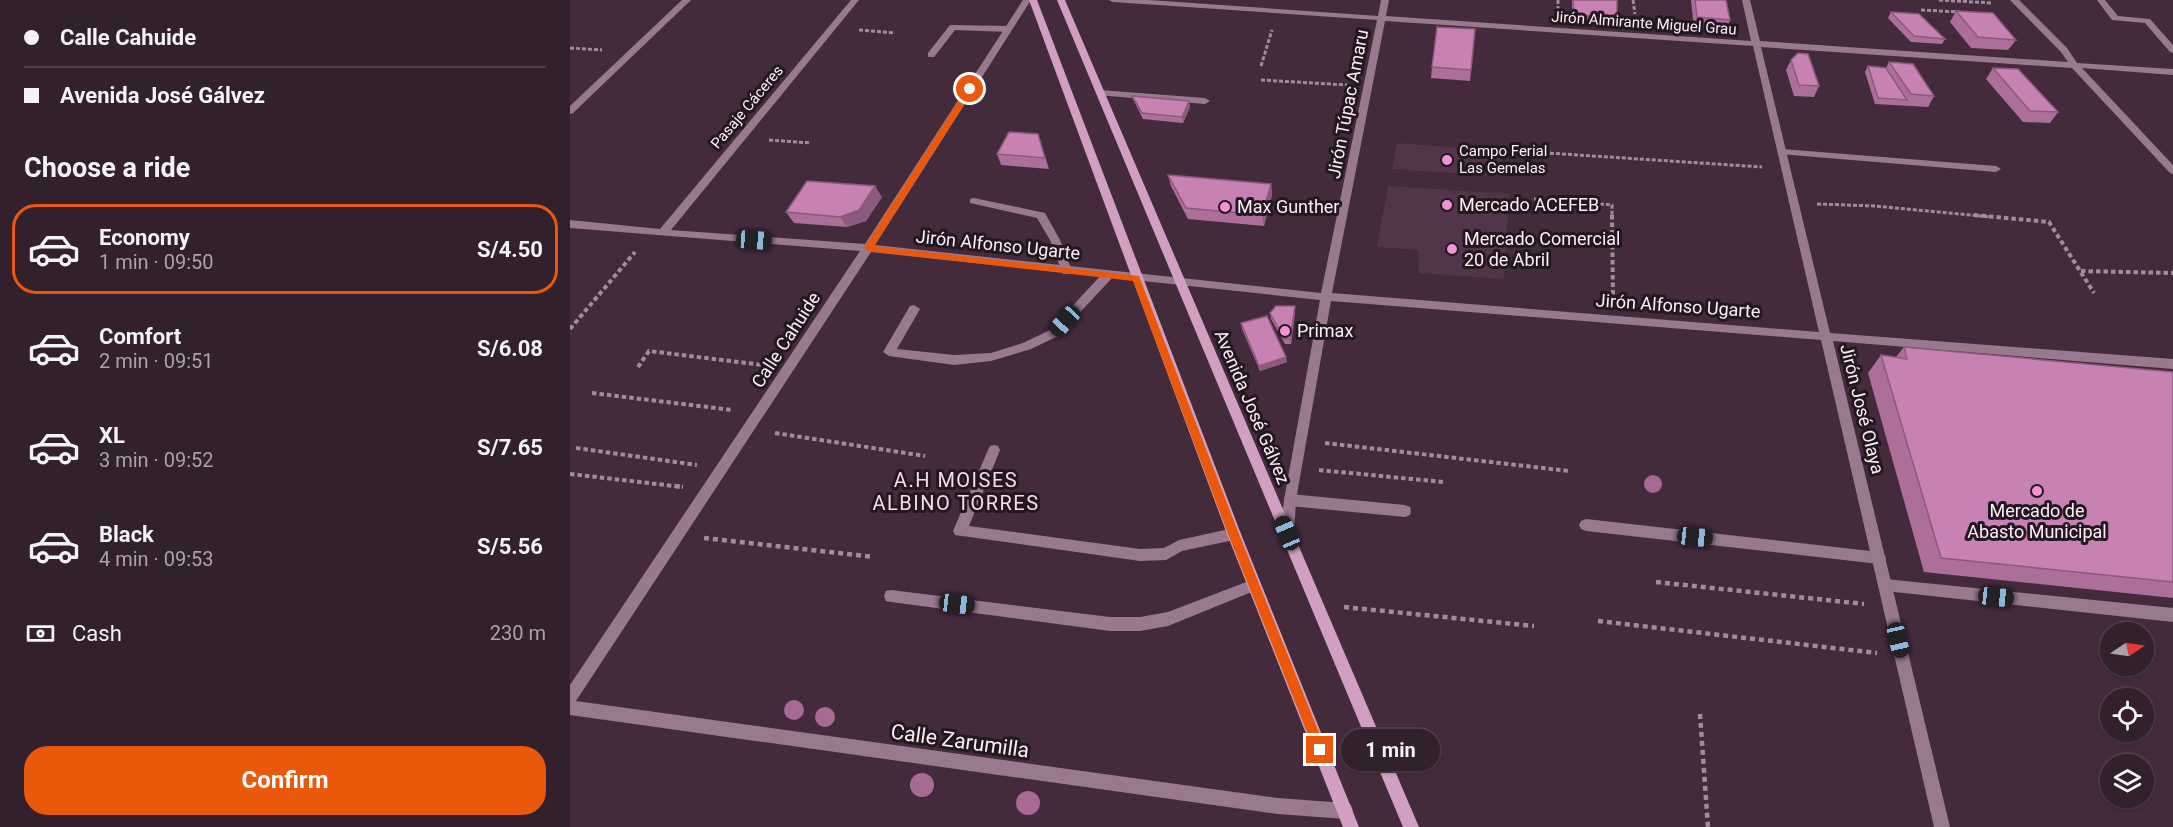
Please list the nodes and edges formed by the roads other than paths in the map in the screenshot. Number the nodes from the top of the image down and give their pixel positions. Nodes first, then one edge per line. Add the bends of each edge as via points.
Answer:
1 (687, 0) edge
2 (855, 0) edge
3 (1027, 0) edge
4 (1033, 0) edge
5 (1061, 0) edge
6 (1113, 0) edge
7 (1385, 0) edge
8 (1746, 0) edge
9 (2101, 0) edge
10 (2016, 2) edge
11 (1382, 18) junction
12 (1008, 29) junction
13 (1756, 44) junction
14 (2173, 50) edge
15 (931, 55) dead end
16 (2074, 65) junction
17 (2173, 72) edge
18 (1100, 93) junction
19 (1205, 101) dead end
20 (570, 111) edge
21 (1782, 152) junction
22 (1996, 169) dead end
23 (2173, 171) edge
24 (974, 201) dead end
25 (570, 224) edge
26 (657, 233) junction
27 (868, 248) junction
28 (1067, 271) junction
29 (1108, 275) junction
30 (1136, 278) junction
31 (1180, 281) junction
32 (1326, 297) junction
33 (914, 309) dead end
34 (1825, 335) junction
35 (2173, 364) edge
36 (994, 450) dead end
37 (1290, 500) junction
38 (1404, 511) dead end
39 (1586, 525) dead end
40 (1287, 533) junction
41 (1234, 534) junction
42 (1879, 558) junction
43 (1254, 585) junction
44 (1885, 585) junction
45 (891, 596) dead end
46 (2173, 615) edge
47 (570, 698) edge
48 (570, 708) edge
49 (1345, 811) junction
50 (1351, 827) edge
51 (1411, 827) edge
52 (1942, 827) edge

1 - 20 street
2 - 26 street, Pasaje Cáceres
3 - 12 street, Calle Cahuide
4 - 30 main road
5 - 18 main road, Avenida José Gálvez
6 - 11 street, Jirón Almirante Miguel Grau
7 - 11 street, Jirón Túpac Amaru
8 - 13 street, Jirón José Olaya
9 - 14 street via 2115,18 2147,21
10 - 16 street
11 - 13 street, Jirón Almirante Miguel Grau
11 - 32 street, Jirón Túpac Amaru
12 - 15 street via 953,27
12 - 27 street, Calle Cahuide
13 - 16 street, Jirón Almirante Miguel Grau
13 - 21 street, Jirón José Olaya
16 - 17 street, Jirón Almirante Miguel Grau
16 - 23 street
18 - 19 street
18 - 31 main road, Avenida José Gálvez
21 - 22 street
21 - 34 street, Jirón José Olaya
24 - 28 street via 1041,214
25 - 26 street, Jirón Alfonso Ugarte
26 - 27 street, Jirón Alfonso Ugarte
27 - 28 street, Jirón Alfonso Ugarte
27 - 47 street, Calle Cahuide
28 - 29 street, Jirón Alfonso Ugarte
29 - 30 street, Jirón Alfonso Ugarte
29 - 33 street via 1054,333 991,357 954,360 889,352
30 - 31 street, Jirón Alfonso Ugarte
30 - 41 main road
31 - 32 street, Jirón Alfonso Ugarte
31 - 40 main road, Avenida José Gálvez
32 - 34 street, Jirón Alfonso Ugarte
32 - 37 street, Jirón Túpac Amaru
34 - 35 street, Jirón Alfonso Ugarte
34 - 42 street, Jirón José Olaya
36 - 41 street via 960,531 1140,555 1166,554 1179,546
37 - 38 street
37 - 40 street, Jirón Túpac Amaru
39 - 42 street
40 - 51 main road, Avenida José Gálvez
41 - 43 main road
42 - 44 street, Jirón José Olaya
43 - 45 street via 1168,619 1140,624 1110,624
43 - 49 main road
44 - 46 street
44 - 52 street, Jirón José Olaya
48 - 49 street, Calle Zarumilla via 1278,806
49 - 50 main road

